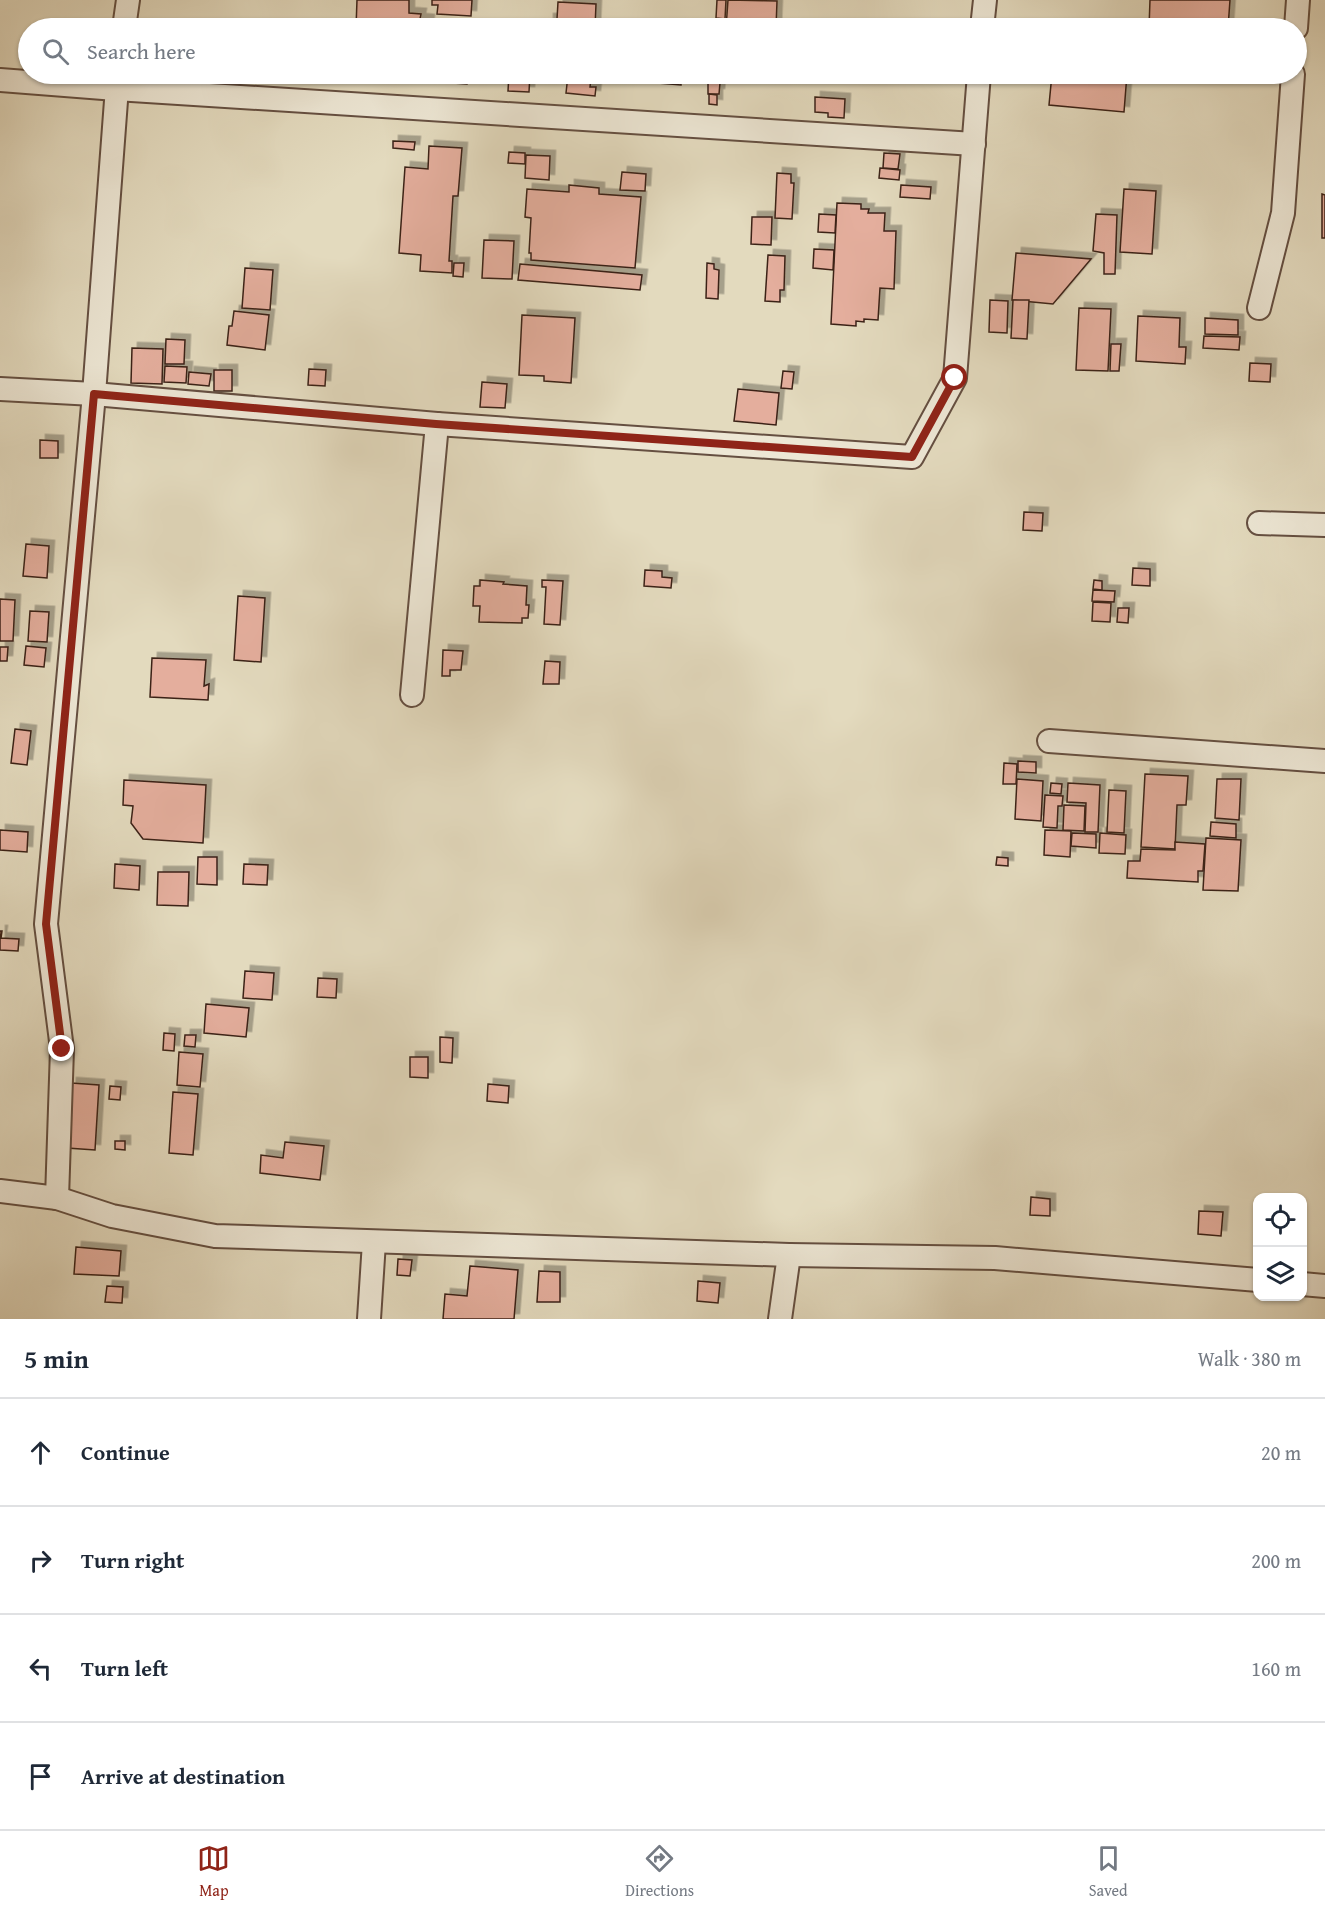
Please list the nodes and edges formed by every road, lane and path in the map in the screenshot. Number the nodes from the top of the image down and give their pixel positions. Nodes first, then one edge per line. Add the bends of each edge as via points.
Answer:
1 (128, 0) edge
2 (985, 0) edge
3 (1298, 0) edge
4 (125, 18) edge
5 (983, 18) edge
6 (1297, 18) edge
7 (0, 80) edge
8 (18, 80) edge
9 (117, 84) edge
10 (158, 84) edge
11 (978, 84) edge
12 (1292, 84) edge
13 (974, 144) junction
14 (1259, 308) dead end
15 (0, 388) edge
16 (94, 394) junction
17 (436, 424) junction
18 (1259, 523) dead end
19 (1325, 525) edge
20 (412, 694) dead end
21 (1049, 741) dead end
22 (1325, 761) edge
23 (0, 1191) edge
24 (57, 1198) junction
25 (374, 1242) junction
26 (789, 1255) junction
27 (1253, 1280) edge
28 (1307, 1284) edge
29 (1325, 1286) edge
30 (369, 1319) edge
31 (780, 1319) edge

1 - 4 street
2 - 5 street
3 - 6 street
7 - 8 street
9 - 16 street
10 - 13 street
11 - 13 street
12 - 14 street via 1283,213
13 - 17 street via 955,378 912,457
15 - 16 street
16 - 17 street
16 - 24 street via 46,924 62,1049
17 - 20 street
18 - 19 street
21 - 22 street
23 - 24 street
24 - 25 street via 112,1216 215,1236
25 - 26 street
25 - 30 street
26 - 27 street via 995,1258
26 - 31 street
28 - 29 street

